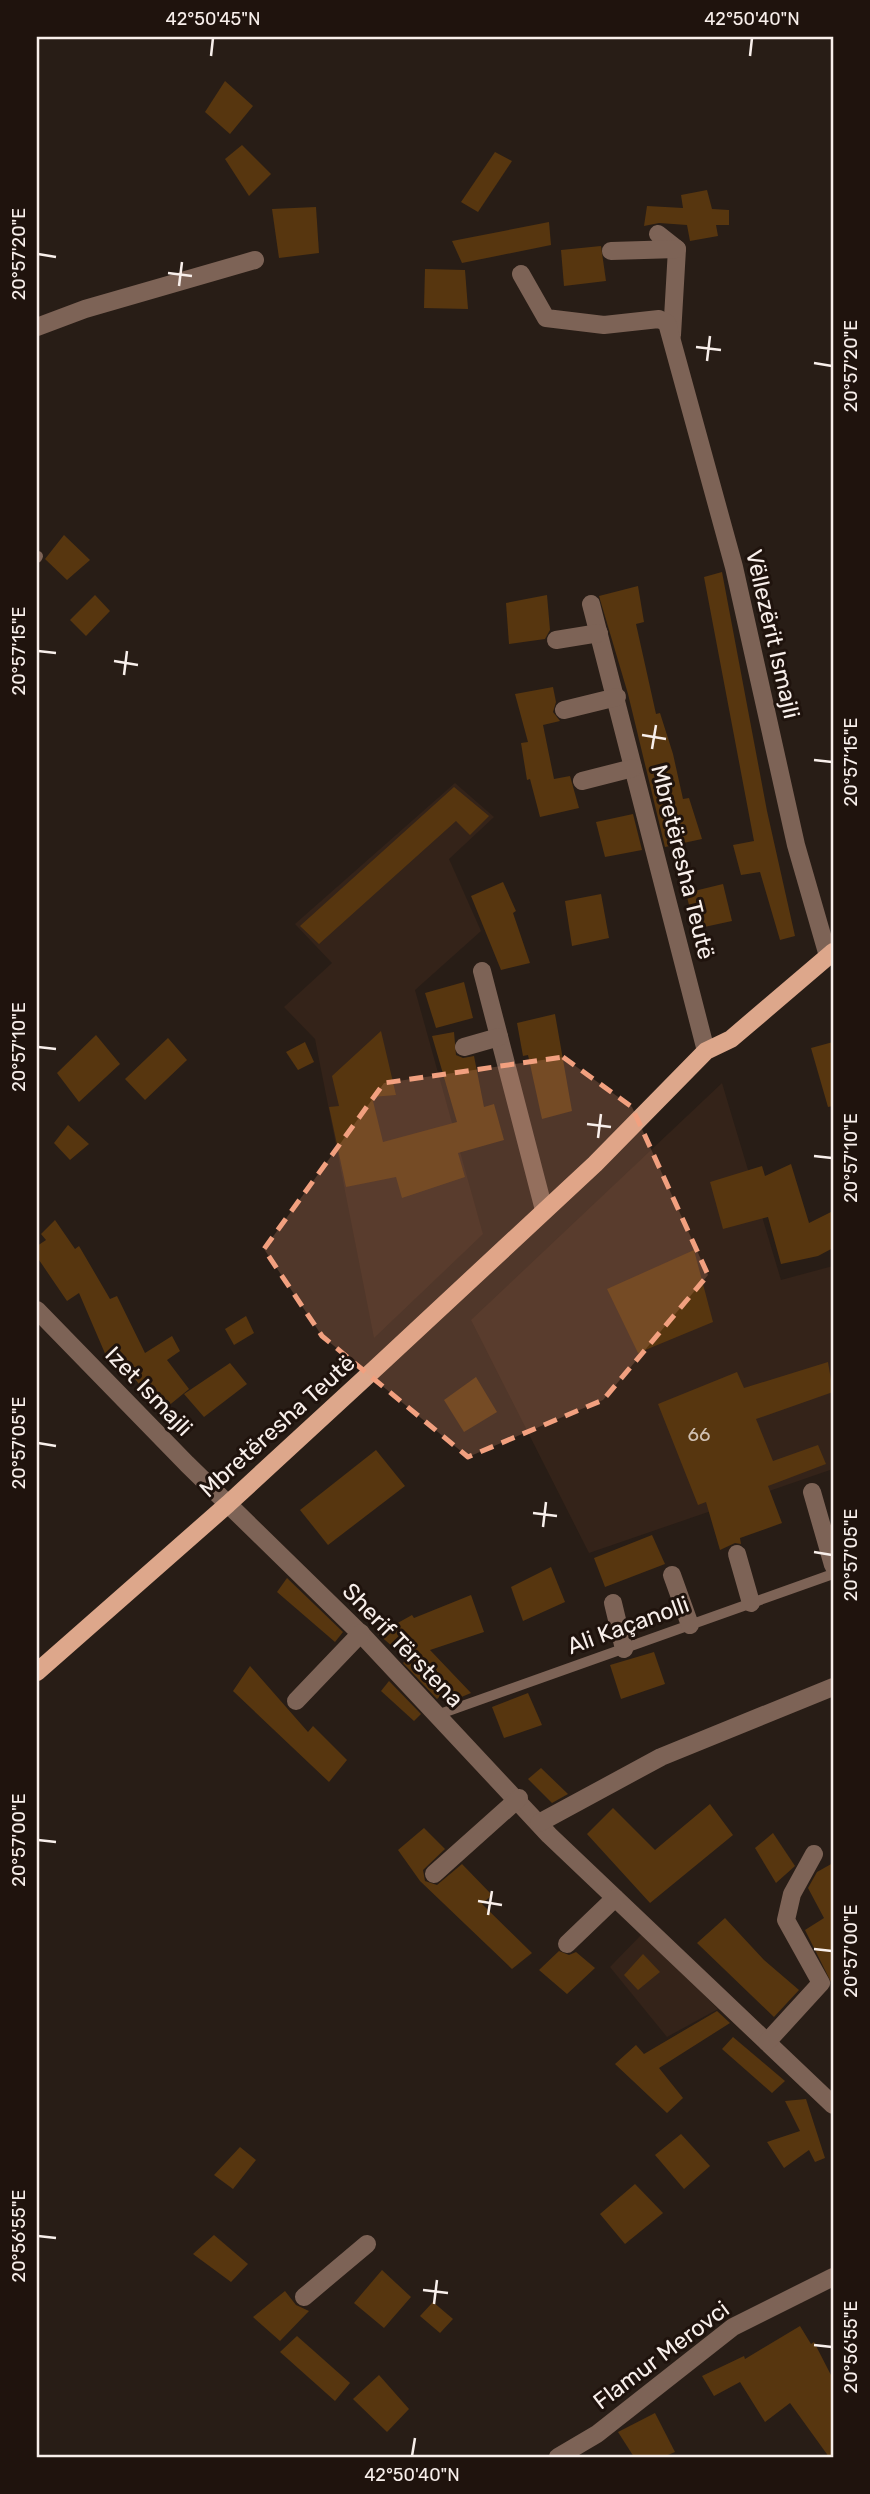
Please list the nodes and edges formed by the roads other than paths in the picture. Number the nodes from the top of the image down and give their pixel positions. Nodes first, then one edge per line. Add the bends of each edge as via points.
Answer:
1 (658, 234) dead end
2 (677, 249) junction
3 (611, 251) dead end
4 (255, 260) dead end
5 (521, 274) dead end
6 (37, 327) edge
7 (669, 330) junction
8 (591, 604) dead end
9 (599, 633) junction
10 (556, 640) dead end
11 (617, 696) junction
12 (564, 710) dead end
13 (633, 768) junction
14 (582, 781) dead end
15 (830, 954) edge
16 (482, 971) dead end
17 (499, 1037) junction
18 (464, 1047) dead end
19 (706, 1051) junction
20 (544, 1210) junction
21 (37, 1310) edge
22 (812, 1492) dead end
23 (228, 1504) junction
24 (737, 1555) dead end
25 (833, 1565) edge
26 (833, 1574) edge
27 (672, 1575) dead end
28 (612, 1603) dead end
29 (751, 1603) junction
30 (690, 1625) junction
31 (361, 1633) junction
32 (624, 1648) junction
33 (37, 1672) edge
34 (833, 1687) edge
35 (296, 1701) dead end
36 (438, 1715) junction
37 (518, 1799) junction
38 (539, 1824) junction
39 (814, 1854) dead end
40 (434, 1874) dead end
41 (615, 1898) junction
42 (567, 1944) dead end
43 (767, 2042) junction
44 (833, 2105) edge
45 (367, 2244) dead end
46 (833, 2277) edge
47 (304, 2297) dead end
48 (558, 2457) edge

1 - 2 street
2 - 3 street
2 - 7 street, Vëllezërit Ismajli
4 - 6 street
5 - 7 street via 546,318 604,326 659,319
7 - 15 street, Vëllezërit Ismajli via 734,567 796,845
8 - 9 street, Mbretëresha Teutë
9 - 10 street
9 - 11 street, Mbretëresha Teutë
11 - 12 street
11 - 13 street, Mbretëresha Teutë
13 - 14 street
13 - 19 street, Mbretëresha Teutë
15 - 19 main road, Mbretëresha Teutë via 731,1039
16 - 17 street
17 - 18 street
17 - 20 street
19 - 20 main road, Mbretëresha Teutë
20 - 23 main road, Mbretëresha Teutë
21 - 23 street, Izet Ismajli
22 - 25 street
23 - 31 street, Sherif Tërstena
23 - 33 main road, Mbretëresha Teutë
24 - 29 street
26 - 29 lane, Ali Kaçanolli
27 - 30 street
28 - 32 street
29 - 30 lane, Ali Kaçanolli
30 - 32 lane, Ali Kaçanolli
31 - 35 street
31 - 36 street, Sherif Tërstena
32 - 36 lane, Ali Kaçanolli
34 - 38 street via 661,1757
36 - 37 street, Sherif Tërstena
37 - 38 street, Sherif Tërstena
37 - 40 street
38 - 41 street, Sherif Tërstena
39 - 43 street via 792,1894 786,1920 821,1983
41 - 42 street
41 - 43 street, Sherif Tërstena
43 - 44 street, Sherif Tërstena
45 - 47 street
46 - 48 street, Flamur Merovci via 733,2327 597,2434

